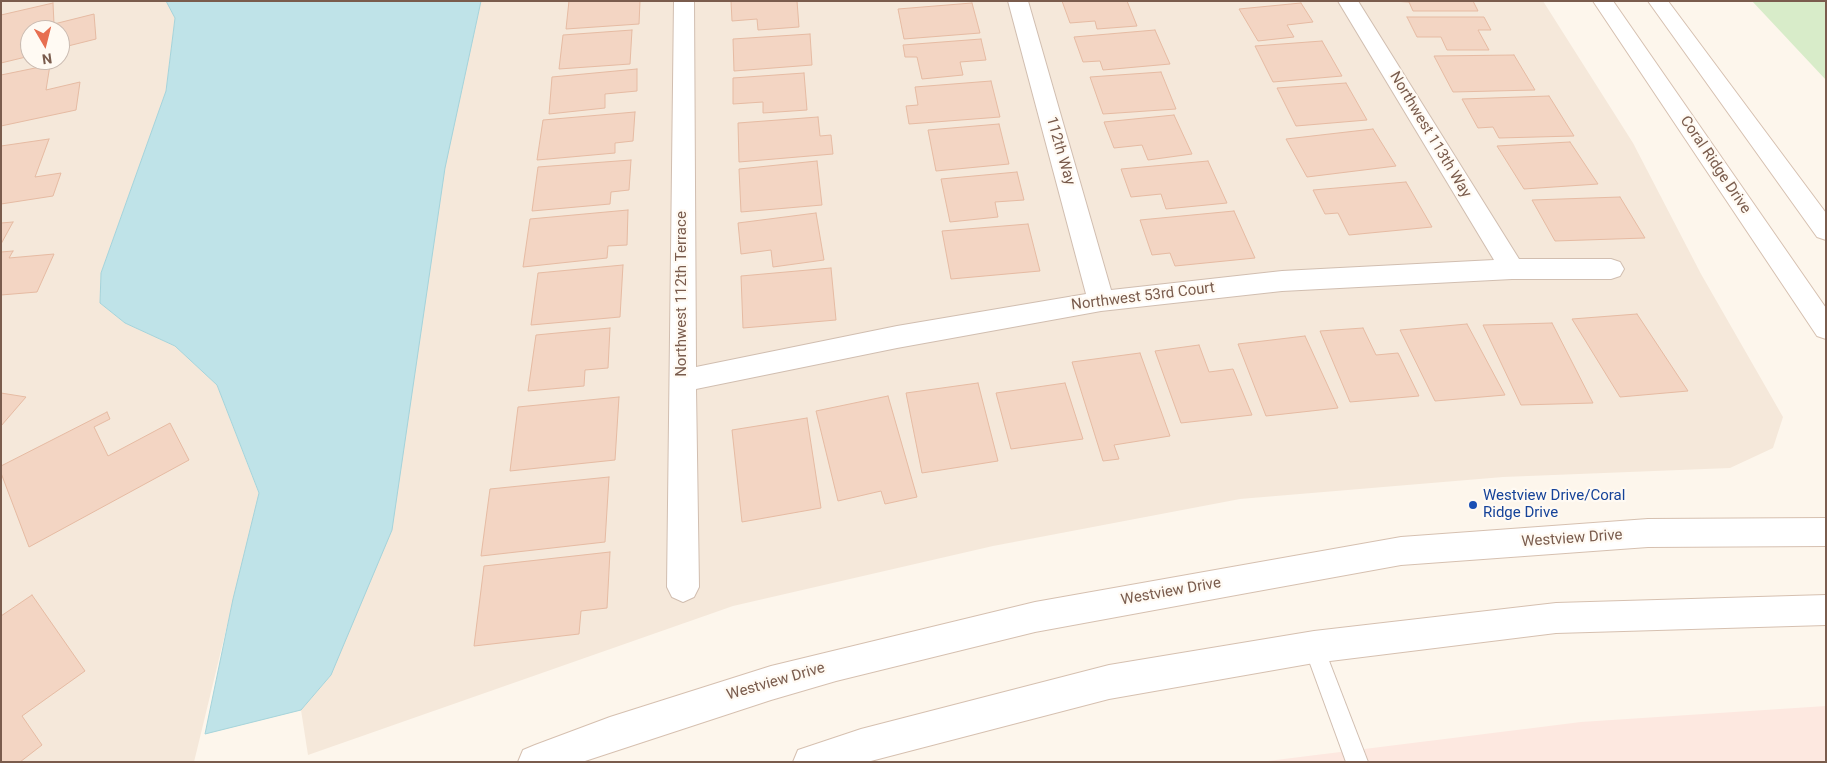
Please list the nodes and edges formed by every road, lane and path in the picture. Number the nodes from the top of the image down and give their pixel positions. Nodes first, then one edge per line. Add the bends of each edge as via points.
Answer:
1 (684, 1) edge
2 (1018, 1) edge
3 (1348, 1) edge
4 (1603, 1) edge
5 (1658, 1) edge
6 (1826, 231) edge
7 (1512, 269) junction
8 (1611, 269) dead end
9 (1101, 301) junction
10 (1826, 329) edge
11 (682, 381) junction
12 (1826, 532) edge
13 (683, 587) dead end
14 (1826, 610) edge
15 (1314, 647) junction
16 (535, 762) edge
17 (810, 762) edge
18 (1357, 762) edge

1 - 11 street, Northwest 112th Terrace
2 - 9 street, 112th Way
3 - 7 street, Northwest 113th Way
4 - 10 street, Coral Ridge Drive
5 - 6 street
7 - 8 street, Northwest 53rd Court
7 - 9 street, Northwest 53rd Court via 1282,281
9 - 11 street, Northwest 53rd Court via 896,337
11 - 13 street, Northwest 112th Terrace
12 - 16 street, Westview Drive via 1648,534 1402,552 1256,577 1035,617 836,665 610,734
14 - 15 street via 1556,618
15 - 17 street via 1109,682
15 - 18 lane

